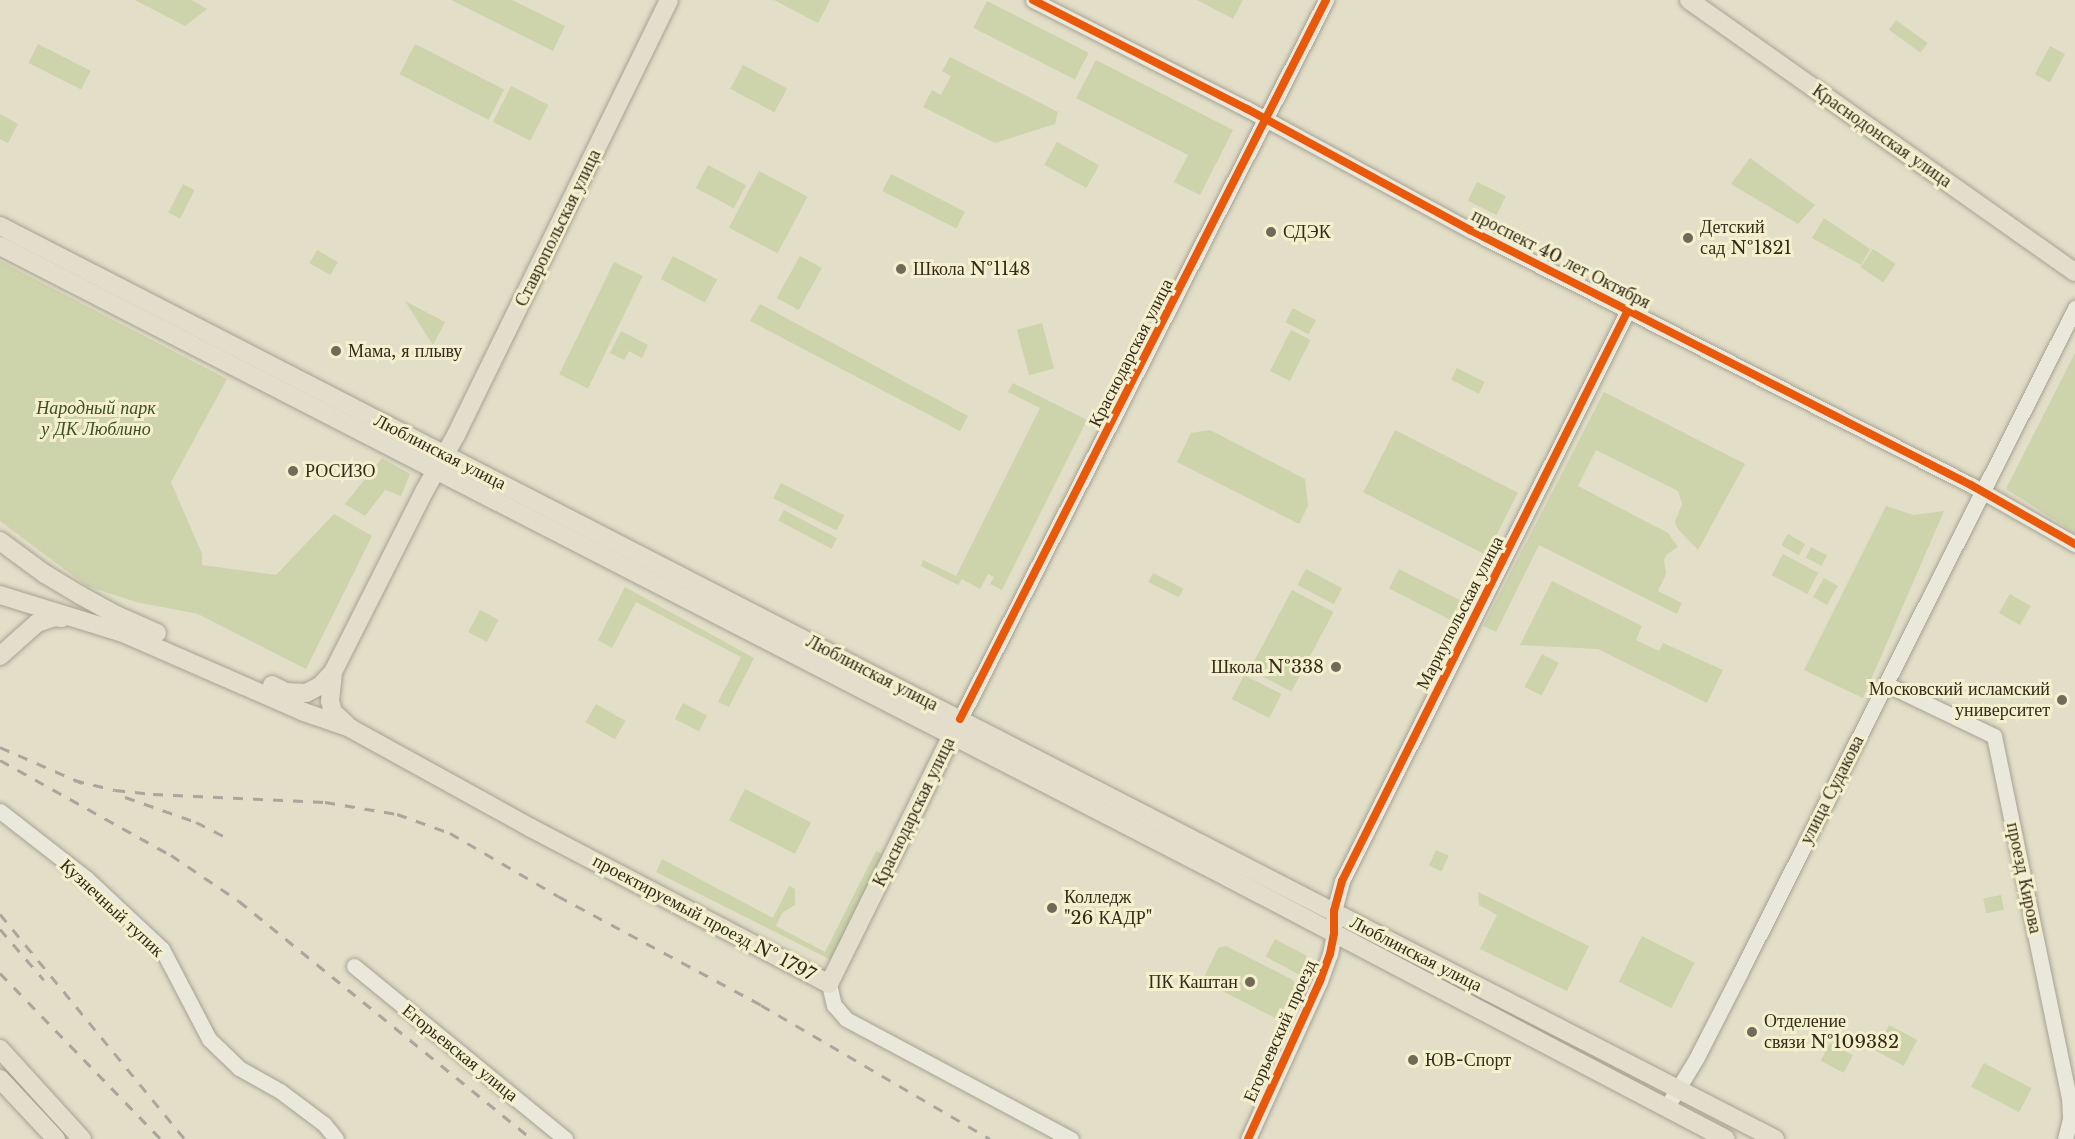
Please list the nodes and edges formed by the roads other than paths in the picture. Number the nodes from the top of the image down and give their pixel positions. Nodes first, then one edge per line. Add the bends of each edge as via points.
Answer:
1 (669, 0) edge
2 (1033, 0) edge
3 (1326, 0) edge
4 (1689, 0) edge
5 (1265, 119) junction
6 (0, 226) edge
7 (0, 246) edge
8 (2075, 272) edge
9 (2075, 308) edge
10 (1628, 310) junction
11 (446, 455) junction
12 (436, 471) junction
13 (1983, 492) junction
14 (0, 541) edge
15 (2075, 544) edge
16 (0, 595) edge
17 (73, 619) junction
18 (1, 654) edge
19 (333, 672) junction
20 (1886, 684) junction
21 (960, 718) junction
22 (350, 728) junction
23 (952, 735) junction
24 (0, 811) edge
25 (1334, 911) junction
26 (1334, 933) junction
27 (354, 966) dead end
28 (829, 984) junction
29 (0, 1049) edge
30 (0, 1079) edge
31 (1679, 1089) junction
32 (1666, 1108) junction
33 (56, 1139) edge
34 (82, 1139) edge
35 (336, 1139) edge
36 (565, 1139) edge
37 (1071, 1139) edge
38 (1248, 1139) edge
39 (1726, 1139) edge
40 (1775, 1139) edge
41 (2065, 1139) edge

1 - 11 main road, Ставропольская улица
2 - 5 street, проспект 40 лет Октября
3 - 5 street, Краснодарская улица
4 - 8 main road, Краснодонская улица
5 - 10 street, проспект 40 лет Октября
5 - 21 street, Краснодарская улица
6 - 11 main road, Люблинская улица
7 - 12 main road, Люблинская улица
9 - 13 street, улица Судакова
10 - 13 street, проспект 40 лет Октября
10 - 25 street, Мариупольская улица via 1342,881
11 - 12 main road, Ставропольская улица
11 - 21 main road, Люблинская улица
12 - 19 main road, Ставропольская улица
12 - 23 main road, Люблинская улица
13 - 15 street, проспект 40 лет Октября
13 - 20 street, улица Судакова
14 - 19 main road via 45,574 114,614 286,692 306,693 320,686
16 - 17 main road
17 - 18 main road via 54,617 37,623
17 - 22 main road via 151,644 304,712
19 - 22 main road via 333,712
20 - 31 street, улица Судакова
20 - 41 street, проезд Кирова via 1994,736 2069,1097 2070,1119
21 - 23 main road, Краснодарская улица
21 - 25 main road, Люблинская улица
22 - 28 main road, проектируемый проезд № 1797
23 - 26 main road, Люблинская улица
23 - 28 main road, Краснодарская улица
24 - 35 street, Кузнечный тупик via 86,878 162,950 208,1039 239,1068 280,1091 324,1124
25 - 26 street, Мариупольская улица
25 - 31 main road, Люблинская улица
26 - 32 main road, Люблинская улица
26 - 38 street, Егорьевский проезд via 1317,989
27 - 36 street, Егорьевская улица
28 - 37 street, проектируемый проезд № 1797 via 834,1005 846,1019
29 - 34 main road
30 - 33 main road
31 - 32 street, улица Судакова
31 - 40 main road, Люблинская улица
32 - 39 main road, Люблинская улица

